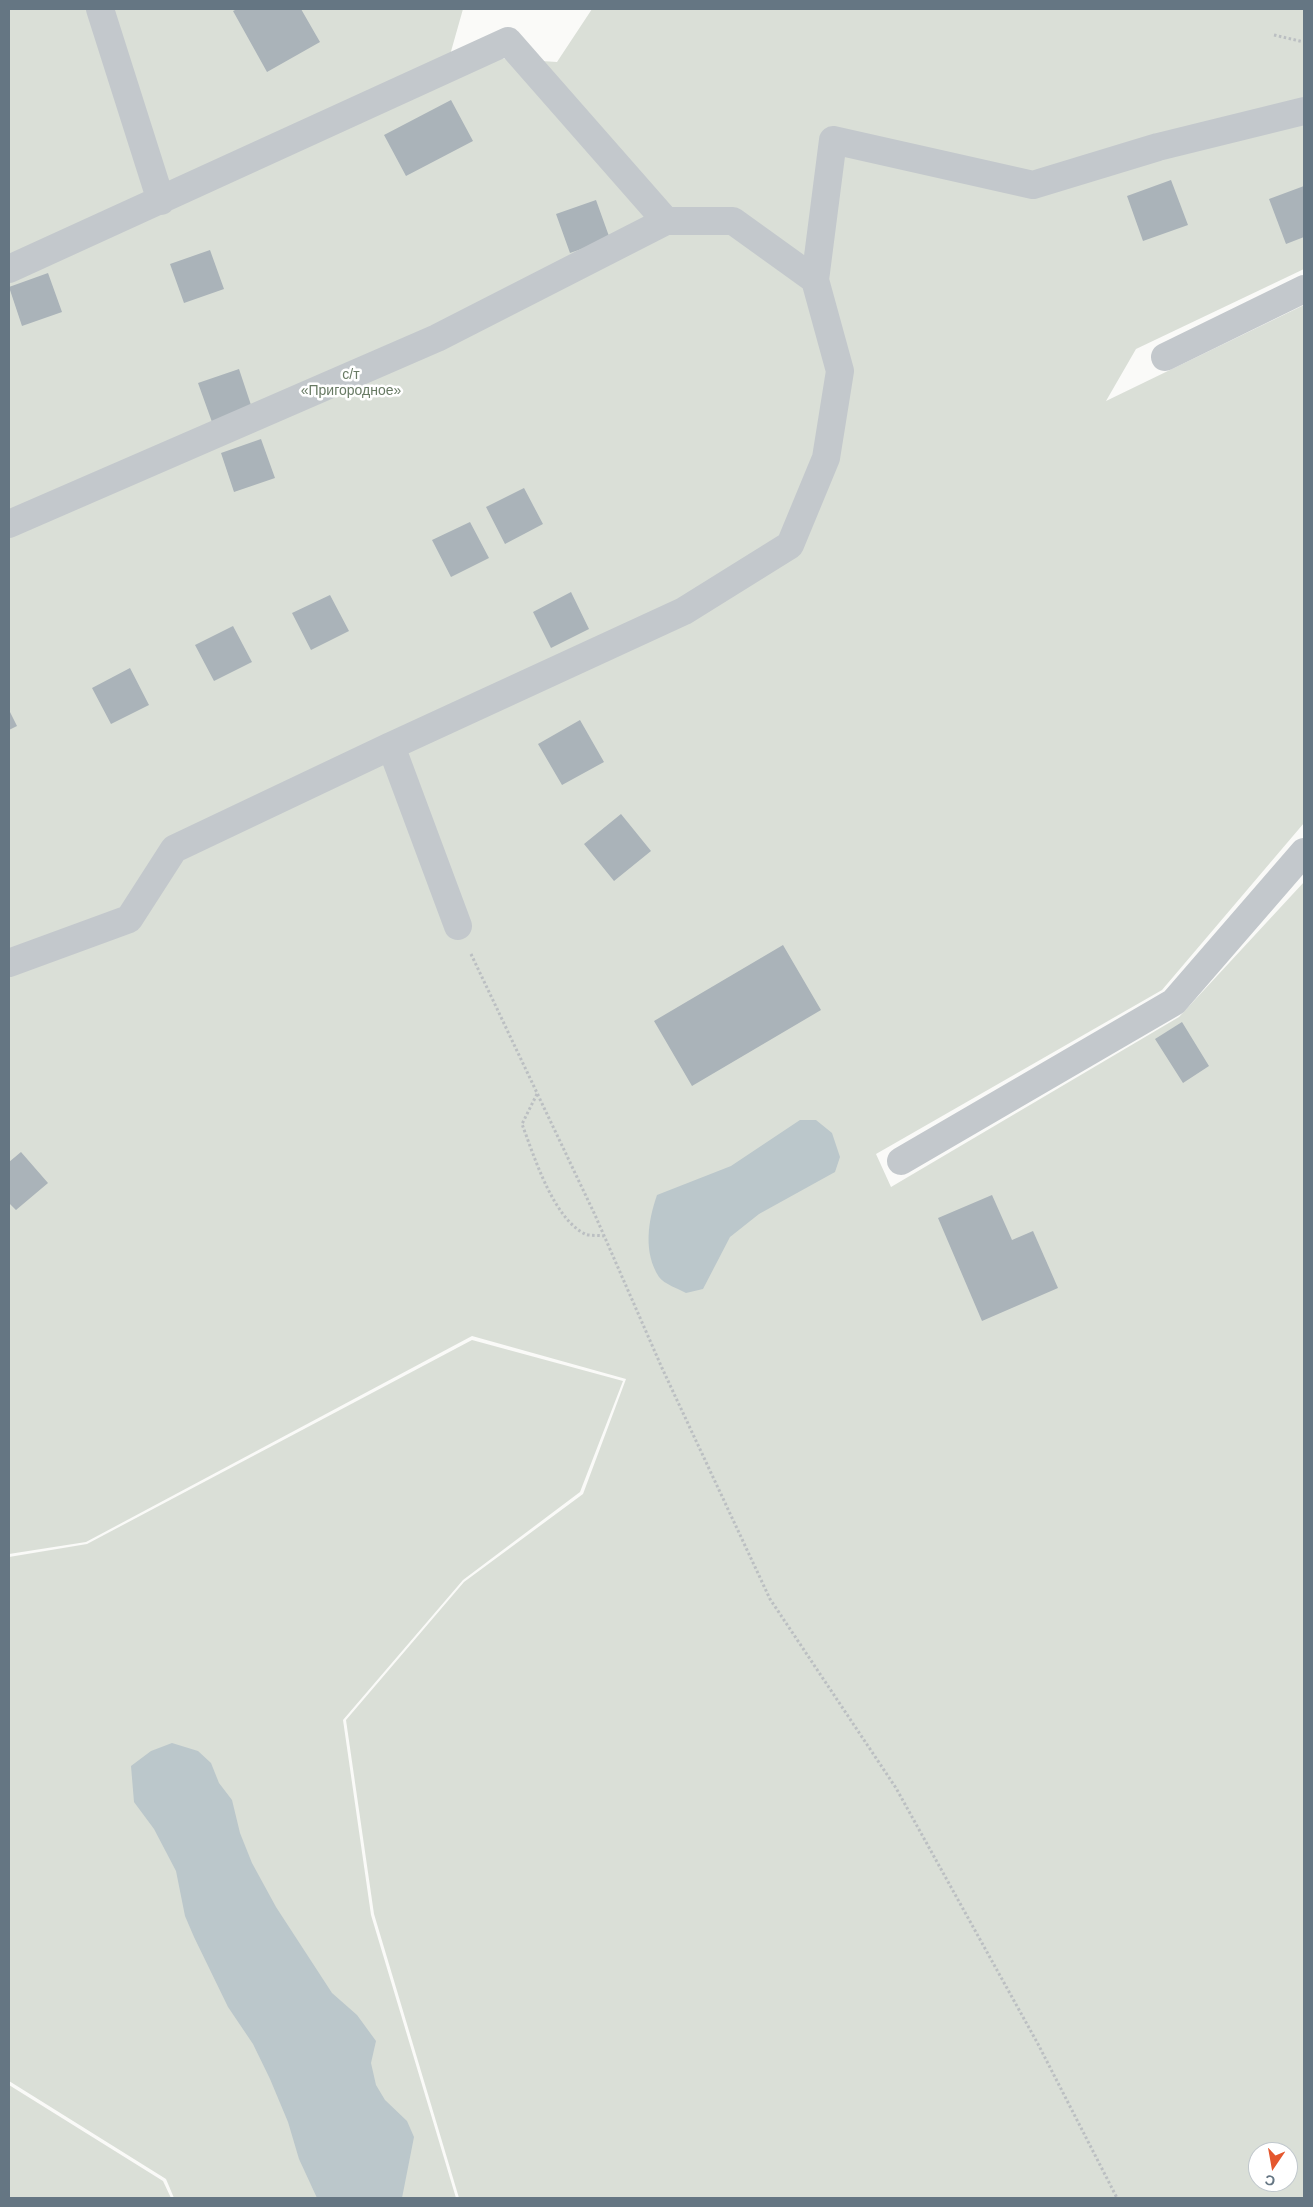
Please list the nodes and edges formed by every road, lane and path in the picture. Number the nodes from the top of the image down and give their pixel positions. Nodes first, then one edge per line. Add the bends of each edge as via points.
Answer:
1 (100, 9) edge
2 (1274, 35) dead end
3 (1304, 42) edge
4 (1304, 111) edge
5 (161, 201) junction
6 (666, 221) junction
7 (9, 269) edge
8 (815, 280) junction
9 (1304, 289) edge
10 (1165, 357) dead end
11 (9, 524) edge
12 (391, 746) junction
13 (1304, 852) edge
14 (458, 926) joint
15 (9, 963) edge
16 (537, 1094) junction
17 (901, 1161) dead end
18 (604, 1236) junction
19 (1118, 2198) edge

1 - 5 street
2 - 3 path
4 - 8 street via 1158,147 1033,185 833,140
5 - 6 street via 508,41
5 - 7 street
6 - 8 street via 732,221
6 - 11 street via 437,338
8 - 12 street via 840,371 826,458 790,545 684,611
9 - 10 street
12 - 14 street
12 - 15 street via 174,849 129,919
13 - 17 street via 1174,1002
14 - 16 path
16 - 18 path
16 - 18 path via 522,1124 552,1198 585,1235
18 - 19 path via 770,1599 896,1788 1038,2044

